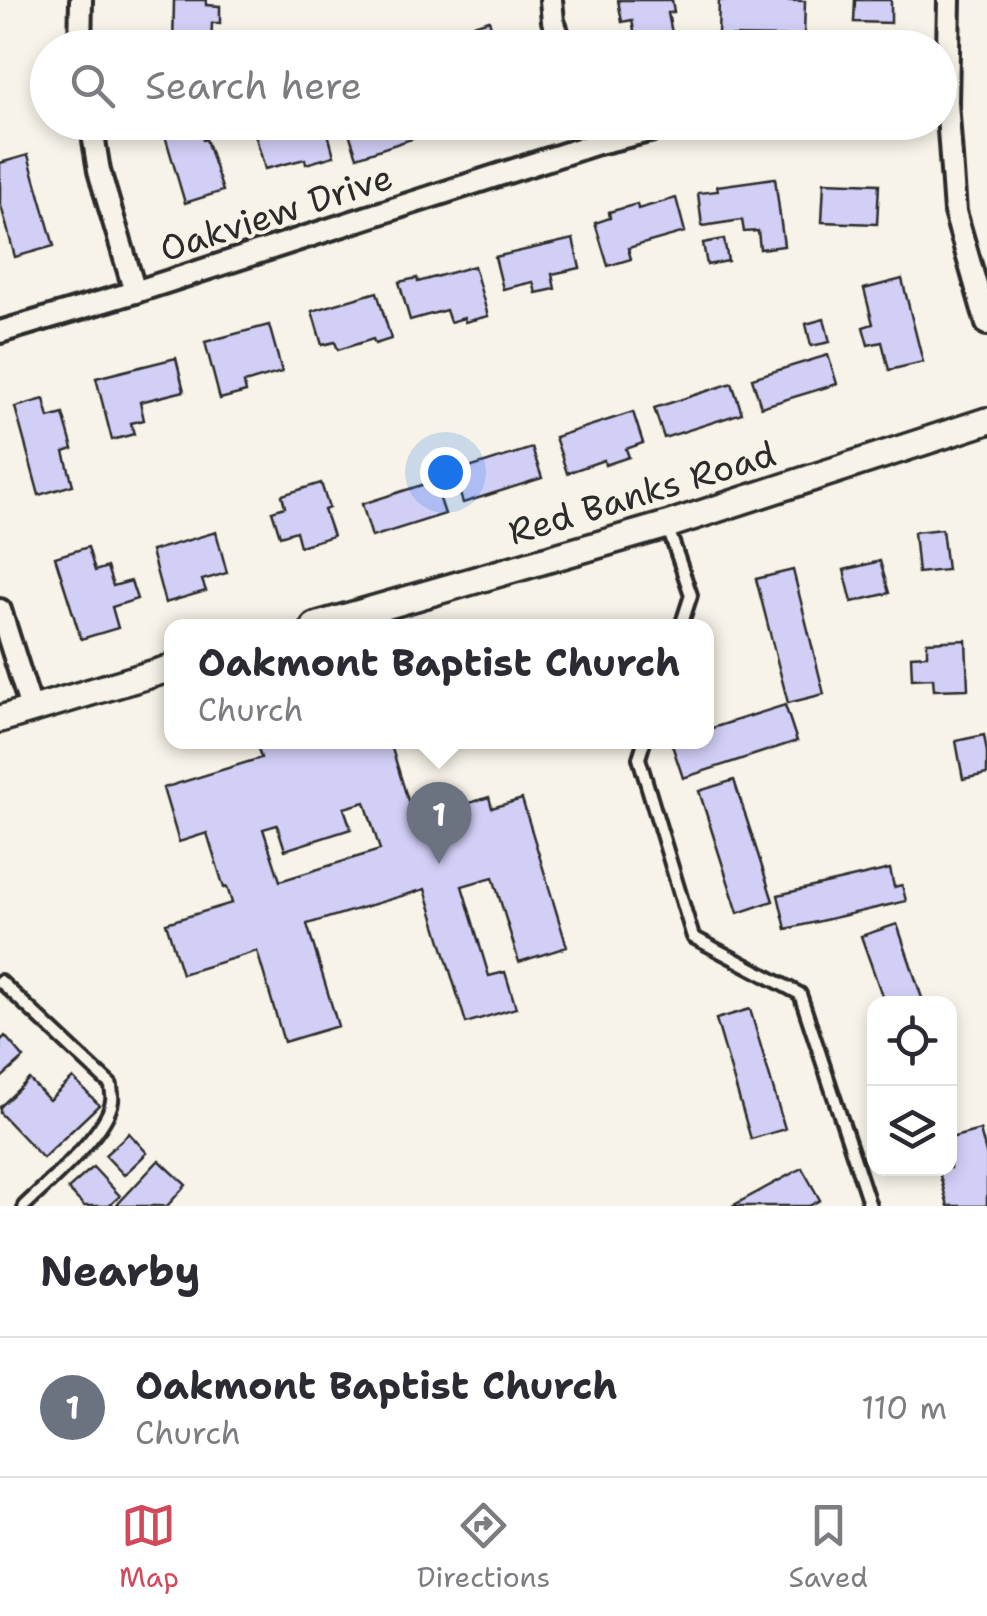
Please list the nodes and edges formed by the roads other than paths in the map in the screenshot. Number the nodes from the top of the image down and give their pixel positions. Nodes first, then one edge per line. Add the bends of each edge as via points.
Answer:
1 (81, 0) edge
2 (550, 0) edge
3 (949, 0) edge
4 (80, 30) edge
5 (557, 30) edge
6 (947, 30) edge
7 (94, 140) edge
8 (574, 140) edge
9 (947, 140) edge
10 (135, 292) junction
11 (987, 324) edge
12 (0, 332) edge
13 (987, 421) edge
14 (667, 525) junction
15 (0, 610) edge
16 (338, 619) edge
17 (683, 619) edge
18 (164, 670) edge
19 (31, 708) junction
20 (0, 719) edge
21 (642, 749) edge
22 (0, 982) edge
23 (24, 1206) edge
24 (870, 1206) edge

1 - 4 street
2 - 5 street
3 - 6 street
7 - 10 street
8 - 10 street, Oakview Drive
9 - 11 street via 955,212
10 - 12 street, Oakview Drive
13 - 14 street, Red Banks Road
14 - 16 street, Red Banks Road
14 - 17 lane via 691,595
15 - 19 street
18 - 19 street
19 - 20 street
21 - 24 lane via 639,758 693,937 800,994
22 - 23 lane via 111,1085 112,1104 98,1129

